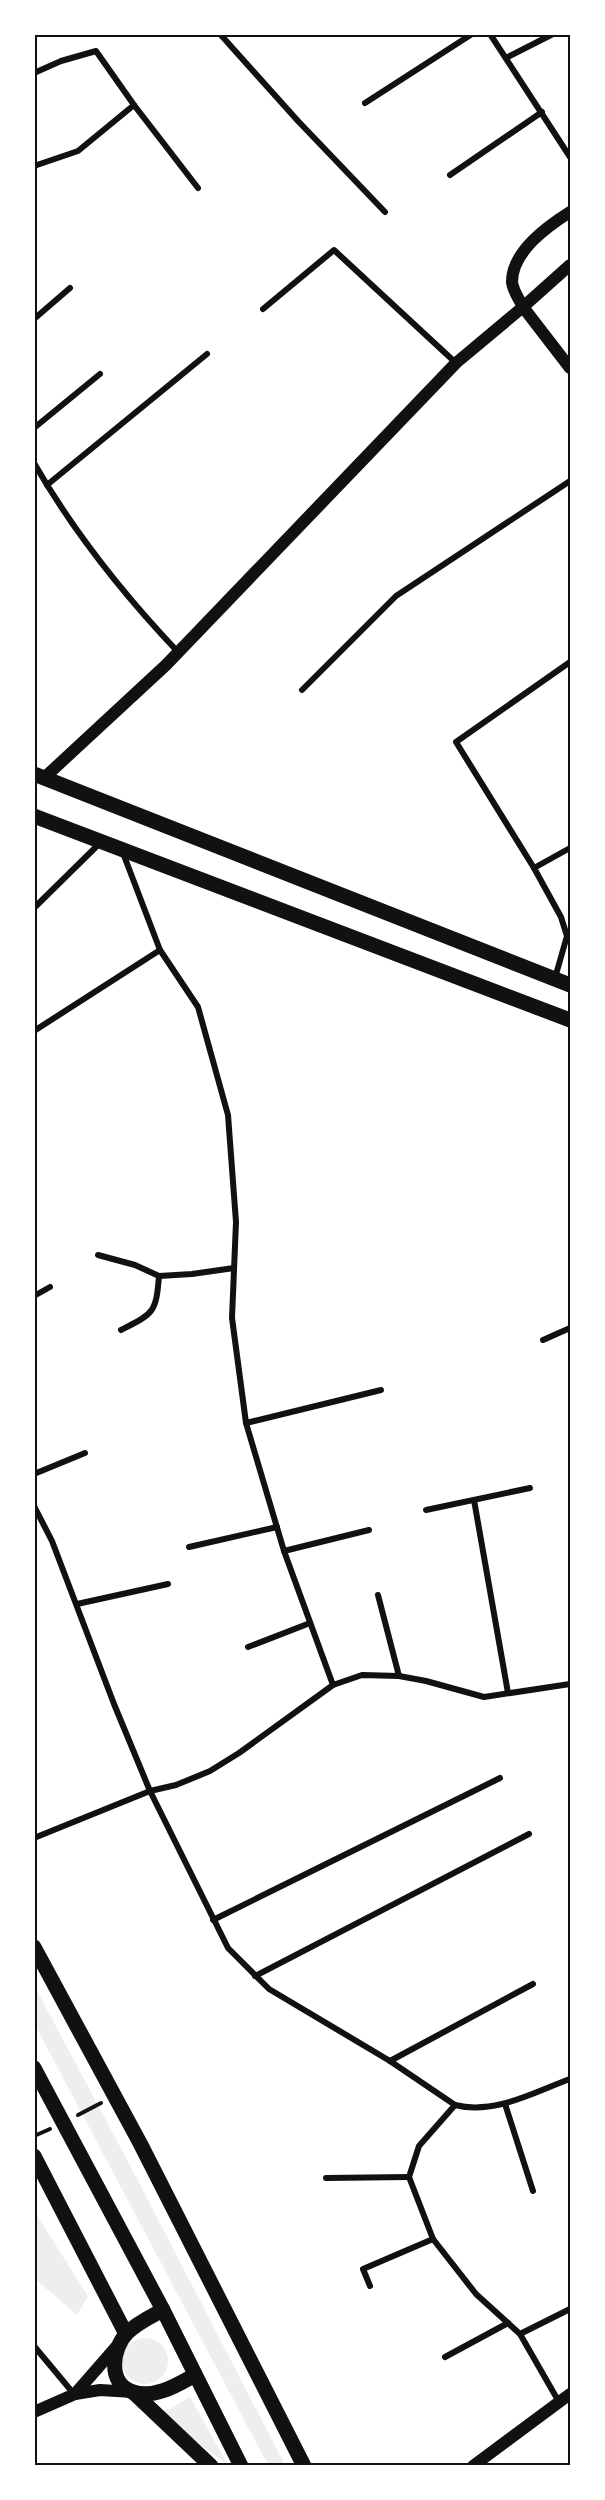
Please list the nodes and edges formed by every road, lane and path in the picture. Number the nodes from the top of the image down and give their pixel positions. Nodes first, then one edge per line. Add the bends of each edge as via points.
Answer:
1 (220, 34) edge
2 (472, 34) edge
3 (490, 34) edge
4 (553, 34) edge
5 (506, 58) junction
6 (34, 72) edge
7 (365, 103) dead end
8 (134, 105) junction
9 (542, 112) junction
10 (570, 157) edge
11 (34, 166) edge
12 (450, 175) dead end
13 (198, 188) dead end
14 (385, 212) dead end
15 (570, 212) edge
16 (570, 265) edge
17 (70, 288) dead end
18 (523, 307) junction
19 (262, 309) dead end
20 (34, 319) edge
21 (207, 354) dead end
22 (456, 363) junction
23 (570, 368) edge
24 (100, 374) dead end
25 (34, 428) edge
26 (34, 463) edge
27 (570, 481) edge
28 (47, 485) junction
29 (178, 652) junction
30 (570, 662) edge
31 (302, 690) dead end
32 (39, 776) edge
33 (34, 816) edge
34 (101, 841) junction
35 (570, 848) edge
36 (122, 850) junction
37 (534, 868) junction
38 (34, 908) edge
39 (160, 950) junction
40 (567, 951) edge
41 (555, 979) junction
42 (570, 985) edge
43 (570, 1020) edge
44 (34, 1031) edge
45 (98, 1255) dead end
46 (234, 1268) junction
47 (159, 1276) junction
48 (50, 1287) dead end
49 (34, 1296) edge
50 (570, 1328) edge
51 (121, 1330) dead end
52 (543, 1340) dead end
53 (381, 1390) dead end
54 (246, 1423) junction
55 (85, 1453) dead end
56 (34, 1474) edge
57 (530, 1488) dead end
58 (474, 1500) junction
59 (34, 1506) edge
60 (426, 1510) dead end
61 (278, 1527) junction
62 (369, 1530) dead end
63 (189, 1547) dead end
64 (284, 1551) junction
65 (168, 1584) dead end
66 (378, 1595) dead end
67 (77, 1604) junction
68 (310, 1623) junction
69 (248, 1647) dead end
70 (399, 1676) junction
71 (570, 1684) edge
72 (333, 1685) junction
73 (508, 1693) junction
74 (500, 1778) dead end
75 (150, 1791) junction
76 (529, 1834) dead end
77 (34, 1838) edge
78 (213, 1920) junction
79 (34, 1947) edge
80 (255, 1976) junction
81 (533, 1984) dead end
82 (390, 2061) junction
83 (34, 2068) edge
84 (570, 2079) edge
85 (506, 2104) junction
86 (455, 2105) junction
87 (34, 2156) edge
88 (409, 2177) junction
89 (326, 2178) dead end
90 (533, 2191) dead end
91 (433, 2239) junction
92 (370, 2286) dead end
93 (570, 2309) edge
94 (162, 2310) junction
95 (508, 2323) junction
96 (520, 2334) junction
97 (122, 2340) junction
98 (34, 2346) edge
99 (445, 2357) dead end
100 (195, 2375) junction
101 (132, 2392) junction
102 (75, 2394) junction
103 (570, 2394) edge
104 (559, 2402) junction
105 (34, 2412) edge
106 (211, 2466) edge
107 (241, 2466) edge
108 (304, 2466) edge
109 (473, 2466) edge

1 - 14 street
2 - 7 street
3 - 5 street
4 - 5 street
5 - 9 street
6 - 8 street via 96,51
8 - 11 street via 78,152
8 - 13 street
9 - 10 street
9 - 12 street
15 - 18 main road via 533,241 518,261 513,290
16 - 18 main road
17 - 20 street
18 - 22 main road
18 - 23 main road
19 - 22 street via 334,250
21 - 28 street
22 - 29 main road
24 - 25 street
26 - 28 street
27 - 31 street via 396,596
28 - 29 street via 118,586
29 - 32 main road via 116,714
30 - 37 street via 456,742
32 - 41 main road
33 - 34 main road
34 - 36 main road
34 - 38 street
35 - 37 street
36 - 39 street
36 - 43 main road
37 - 40 street via 561,916
39 - 44 street
39 - 46 street via 198,1007 228,1115 236,1222
40 - 41 street
41 - 42 main road
45 - 47 street
46 - 47 street
46 - 54 street via 232,1318
47 - 51 street via 157,1303 149,1315
48 - 49 street
50 - 52 street
53 - 54 street
54 - 61 street
55 - 56 street
57 - 58 street
58 - 60 street
58 - 73 street
59 - 67 street
61 - 63 street
61 - 64 street
62 - 64 street
64 - 68 street
65 - 67 street
66 - 70 street
67 - 75 street
68 - 69 street
68 - 72 street
70 - 72 street via 362,1675
70 - 73 street via 484,1697
71 - 73 street
72 - 75 street via 210,1771
74 - 78 street
75 - 77 street
75 - 78 street
76 - 80 street
78 - 80 street via 228,1948
79 - 108 main road via 140,2143
80 - 82 street via 269,1989
81 - 82 street
82 - 86 street
83 - 94 main road
84 - 85 street
85 - 86 street via 468,2108
85 - 90 street
86 - 88 street via 418,2146
87 - 97 main road
88 - 89 street
88 - 91 street
91 - 92 street via 363,2270
91 - 95 street via 476,2294
93 - 96 street
94 - 97 main road
94 - 100 main road
95 - 96 street
95 - 99 street
96 - 104 street
97 - 101 main road via 114,2368 120,2382
97 - 102 main road
98 - 102 street
100 - 101 main road via 165,2391
100 - 107 main road
101 - 102 main road via 100,2390
101 - 106 main road
102 - 105 main road
103 - 104 main road
104 - 109 main road

